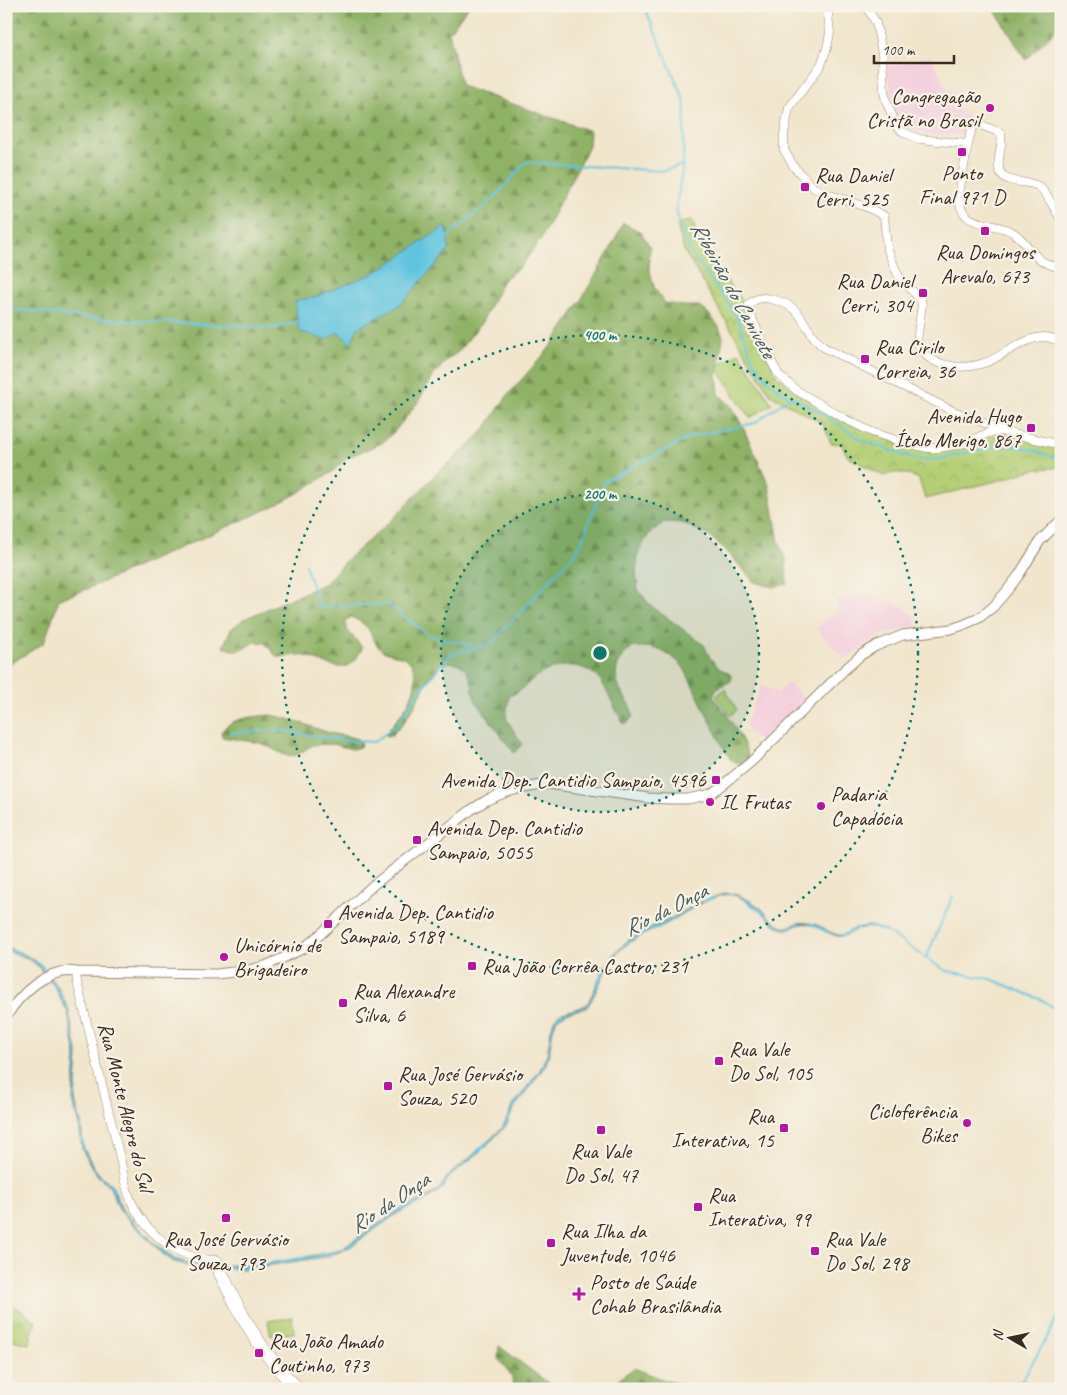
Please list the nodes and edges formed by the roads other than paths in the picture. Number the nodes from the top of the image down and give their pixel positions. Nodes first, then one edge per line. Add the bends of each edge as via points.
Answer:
1 (827, 6) edge
2 (866, 6) edge
3 (968, 144) junction
4 (1061, 219) edge
5 (1061, 268) edge
6 (1061, 343) edge
7 (1001, 431) junction
8 (1061, 445) edge
9 (1061, 520) edge
10 (76, 972) junction
11 (6, 1017) edge
12 (215, 1260) junction
13 (295, 1389) edge
14 (302, 1389) edge

1 - 6 street via 830,33 827,48 821,65 789,108 784,150 794,167 814,188 884,216 886,240 900,278 921,300 917,341 920,349 932,360 967,367 986,362 1037,337 1052,338
2 - 3 street via 876,23 882,53 884,92 897,127 919,139
3 - 4 street via 971,131 978,124 1001,134 999,169 1003,176 1040,187
3 - 5 street via 959,200 962,210 972,220 1012,232 1043,261
7 - 7 street via 953,411 821,345 797,312 785,303 760,298 749,304 749,311 779,375 796,390 852,423 905,443 933,448 965,443
7 - 8 street
9 - 10 main road via 1040,541 1006,592 979,618 951,629 903,635 861,655 751,762 711,794 669,799 548,784 518,788 471,810 372,886 304,948 265,966 217,974
10 - 11 main road via 46,978 25,993
10 - 12 street, Rua Monte Alegre do Sul via 132,1205 164,1242 185,1254
12 - 13 street via 233,1305 249,1332
12 - 14 street via 262,1342

